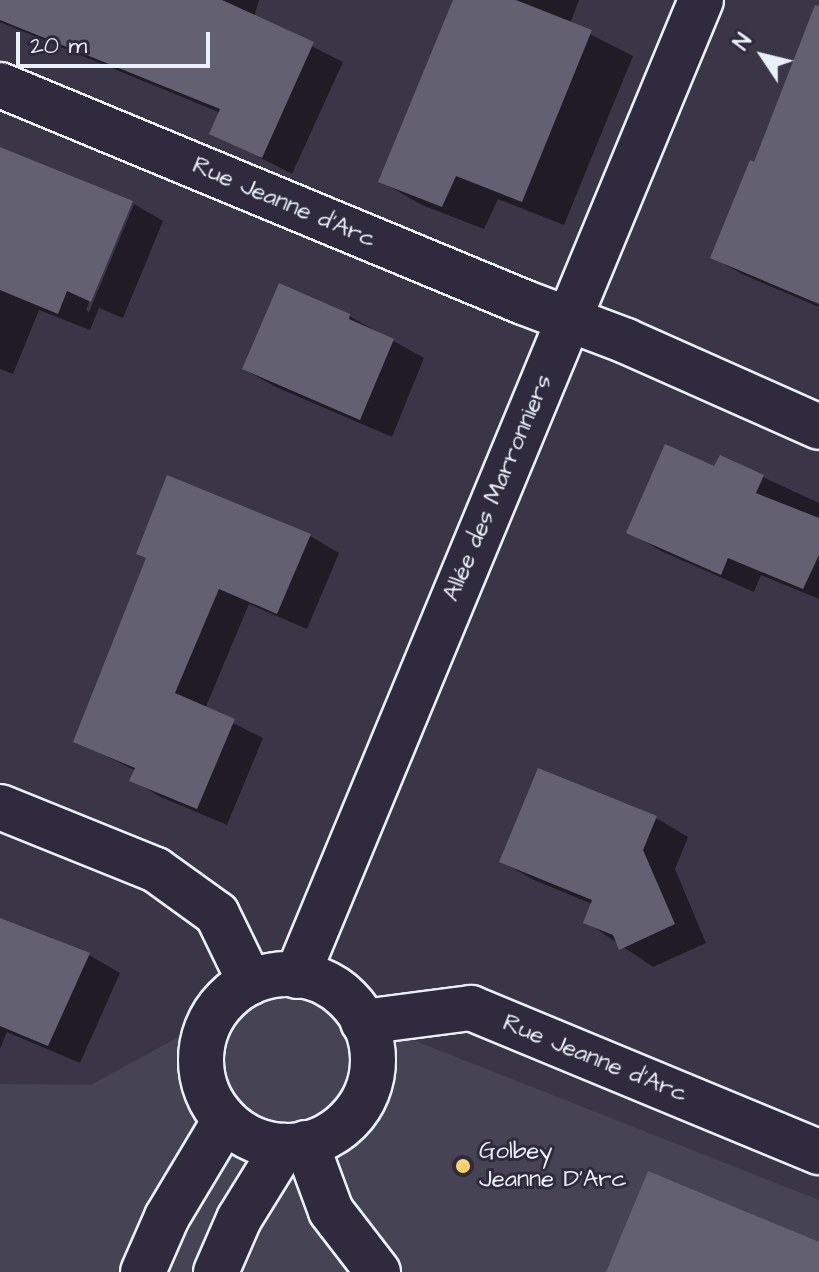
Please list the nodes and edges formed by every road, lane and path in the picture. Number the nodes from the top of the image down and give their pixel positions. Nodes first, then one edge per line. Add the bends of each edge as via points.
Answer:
1 (701, 0) edge
2 (0, 85) edge
3 (569, 317) junction
4 (819, 427) edge
5 (0, 807) edge
6 (297, 976) junction
7 (250, 982) junction
8 (363, 1022) junction
9 (225, 1120) junction
10 (295, 1144) junction
11 (819, 1152) edge
12 (143, 1272) edge
13 (216, 1272) edge
14 (378, 1272) edge

1 - 3 street, Allée des Marronniers
2 - 3 street, Rue Jeanne d'Arc
3 - 4 street, Rue Jeanne d'Arc
3 - 6 street, Allée des Marronniers
5 - 7 street via 156,870 217,914
6 - 7 street via 279,974
6 - 8 street via 336,989
7 - 9 street via 225,1000 209,1024 200,1053 203,1083
8 - 10 street via 373,1068 365,1096 348,1122 323,1139
8 - 11 street, Rue Jeanne d'Arc via 471,1008
9 - 10 street via 264,1144
9 - 12 street via 167,1217
10 - 13 street via 239,1219
10 - 14 street via 331,1211

